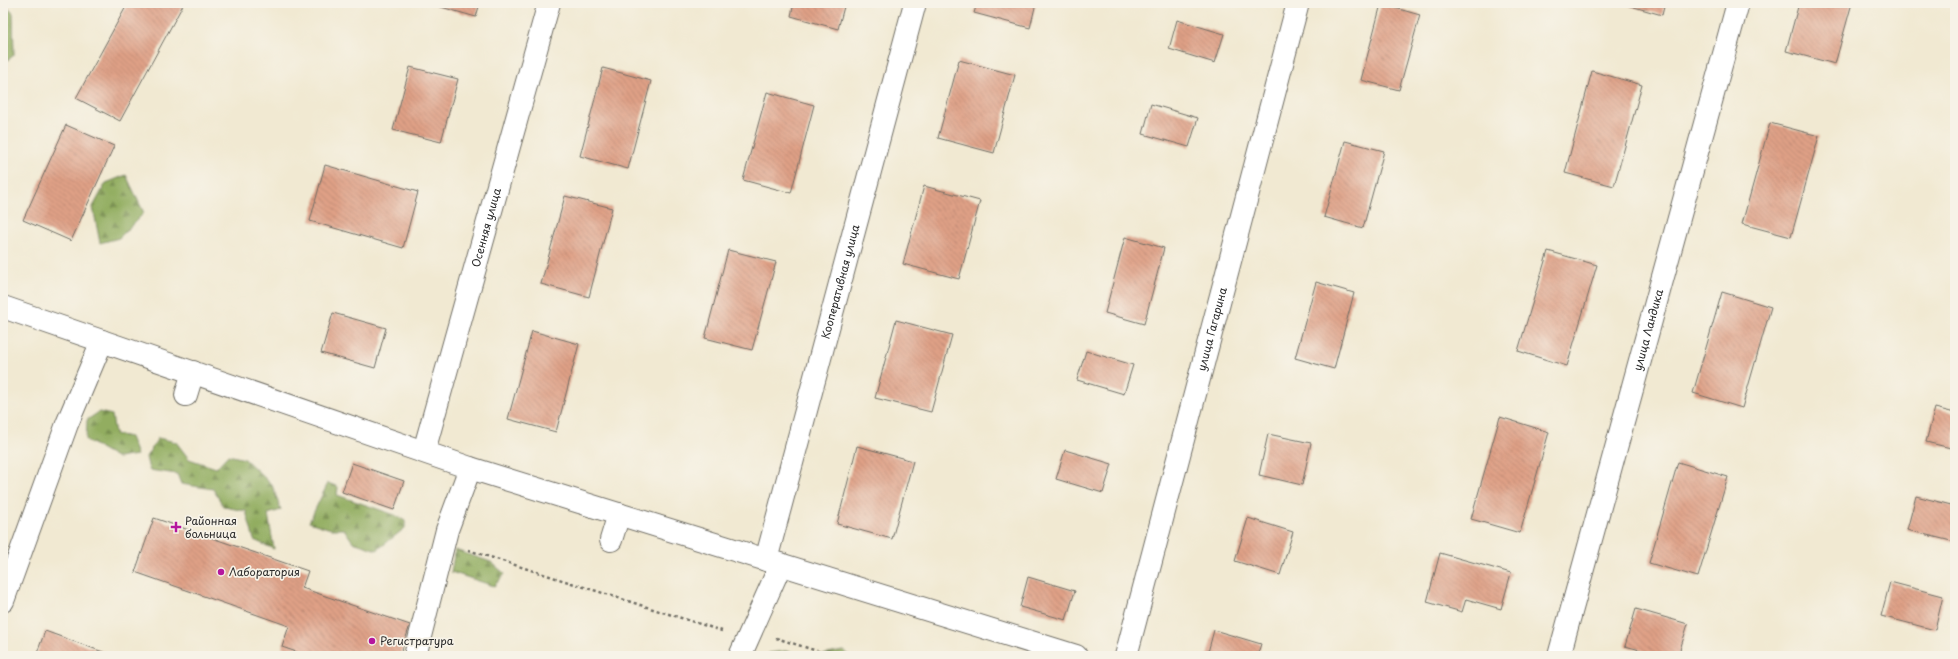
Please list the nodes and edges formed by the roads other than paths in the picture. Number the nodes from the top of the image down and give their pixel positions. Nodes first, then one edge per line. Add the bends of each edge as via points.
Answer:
1 (549, 3) edge
2 (915, 3) edge
3 (1298, 3) edge
4 (1738, 3) edge
5 (3, 308) edge
6 (102, 341) junction
7 (193, 372) junction
8 (186, 395) dead end
9 (424, 451) junction
10 (470, 468) junction
11 (619, 514) junction
12 (611, 540) dead end
13 (773, 562) junction
14 (3, 600) edge
15 (415, 656) edge
16 (740, 656) edge
17 (1076, 656) edge
18 (1126, 656) edge
19 (1559, 656) edge

1 - 9 street, Осенняя улица
2 - 13 street, Кооперативная улица
3 - 18 street, улица Гагарина
4 - 19 street, улица Ландика
5 - 6 street
6 - 7 street
6 - 14 street via 67,424
7 - 8 street
7 - 9 street
9 - 10 street
10 - 11 street
10 - 15 street via 447,530
11 - 12 street
11 - 13 street
13 - 16 street, Кооперативная улица via 752,630
13 - 17 street

